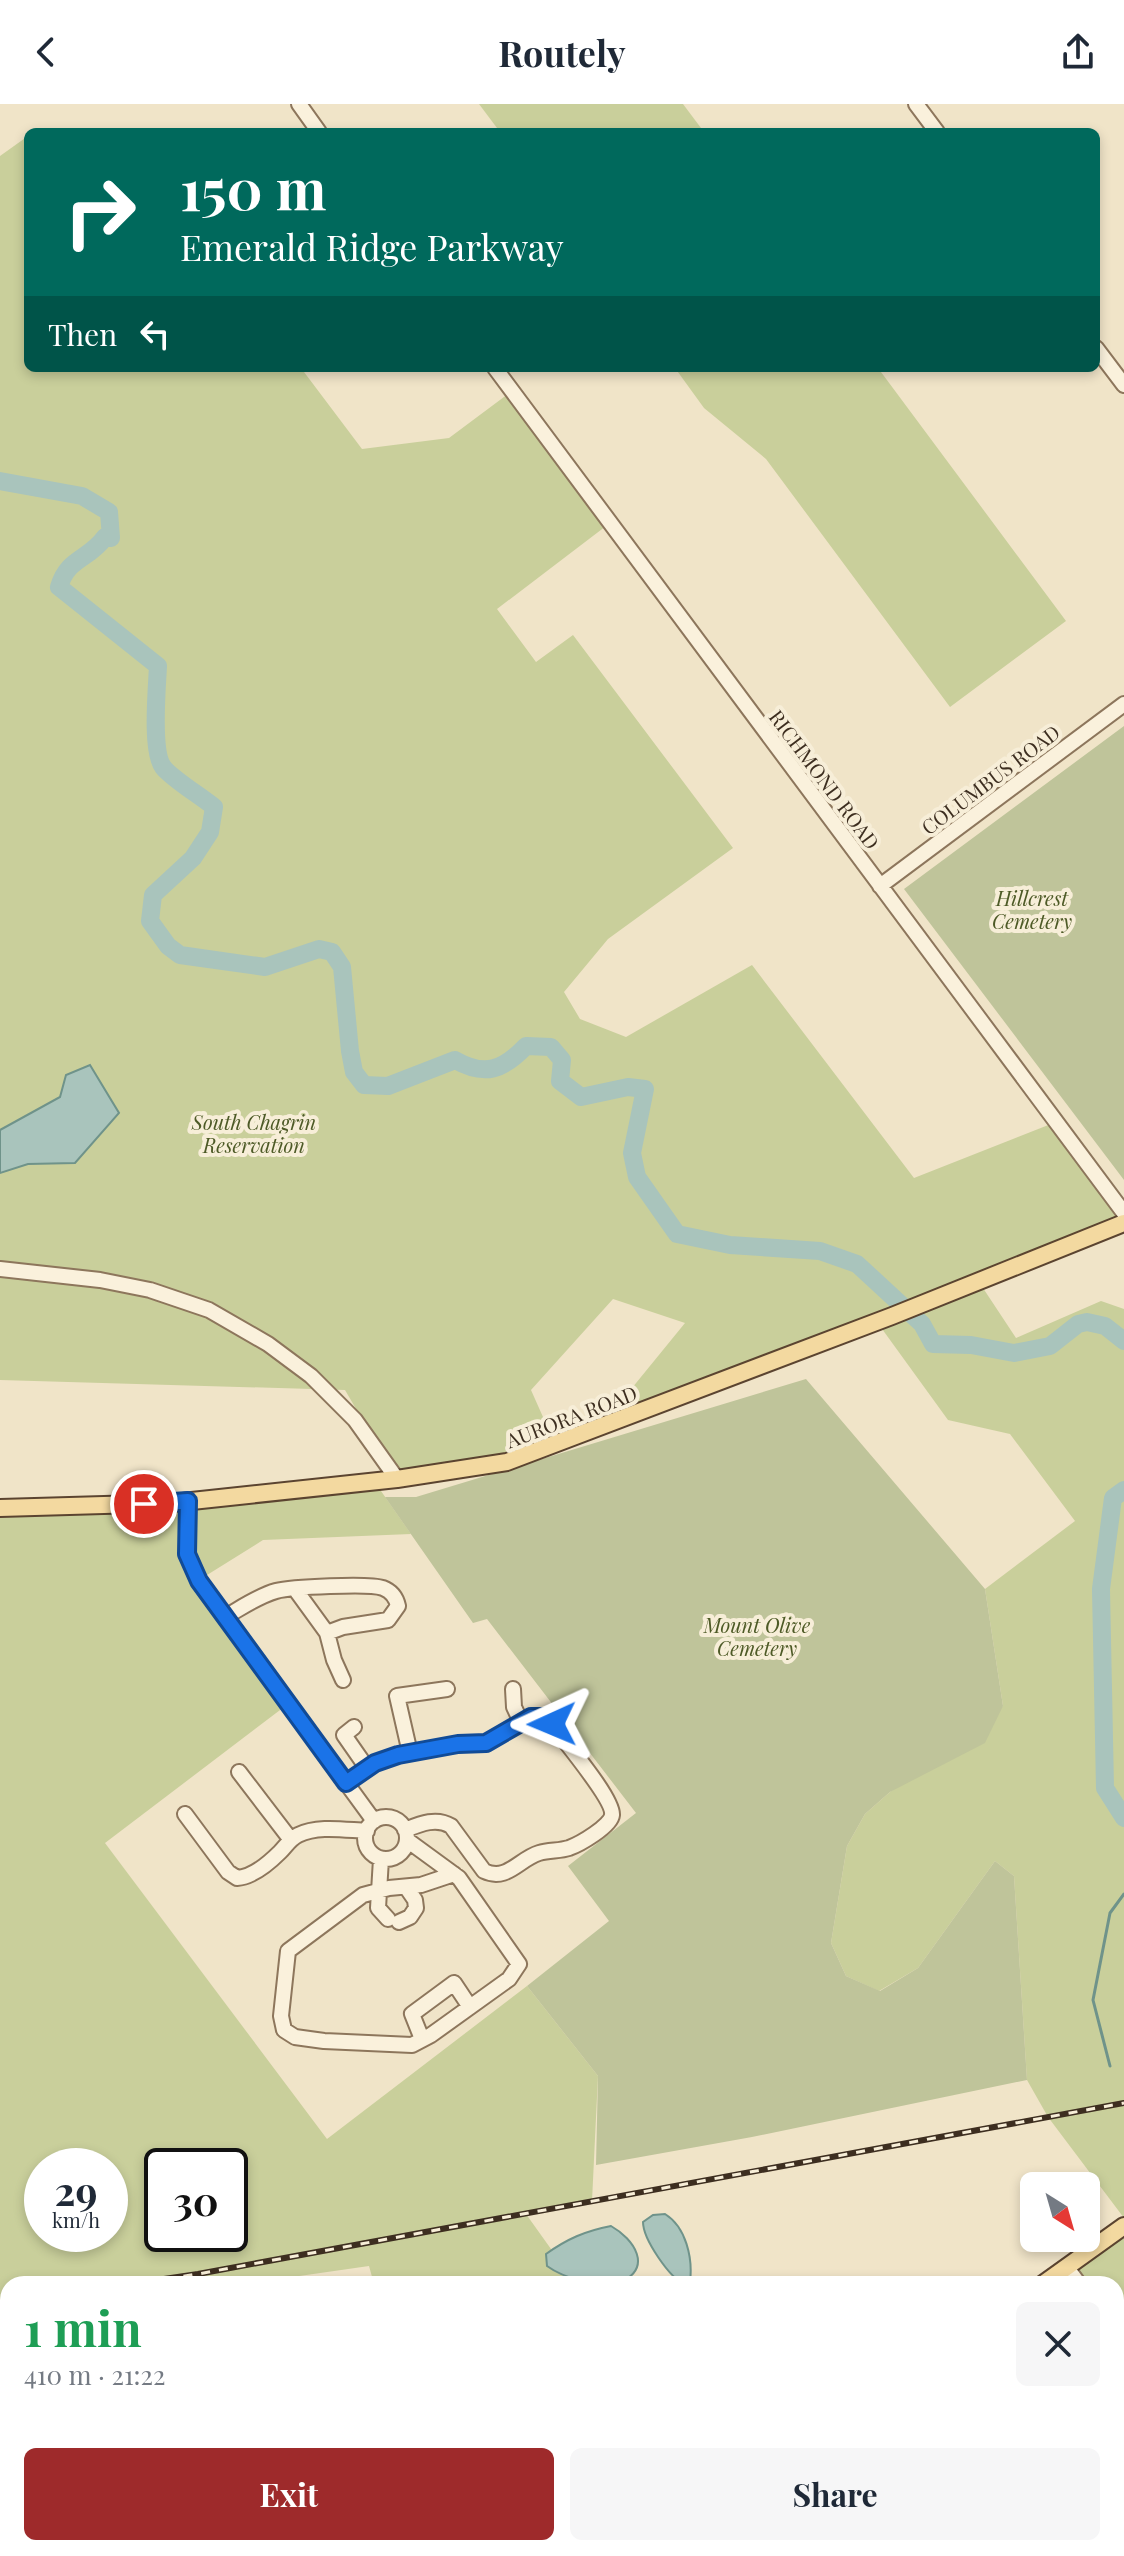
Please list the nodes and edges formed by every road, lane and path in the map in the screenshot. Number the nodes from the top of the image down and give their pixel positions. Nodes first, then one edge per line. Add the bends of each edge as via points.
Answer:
1 (299, 104) edge
2 (916, 104) edge
3 (316, 128) edge
4 (934, 128) edge
5 (1100, 353) edge
6 (498, 372) edge
7 (1124, 385) edge
8 (1124, 704) edge
9 (880, 886) junction
10 (1124, 1213) edge
11 (1124, 1223) edge
12 (0, 1269) edge
13 (397, 1479) junction
14 (188, 1501) junction
15 (0, 1508) edge
16 (295, 1589) junction
17 (225, 1617) junction
18 (327, 1633) junction
19 (343, 1680) dead end
20 (447, 1689) dead end
21 (513, 1689) dead end
22 (399, 1705) junction
23 (383, 1707) dead end
24 (521, 1722) junction
25 (354, 1727) dead end
26 (410, 1753) junction
27 (367, 1768) junction
28 (239, 1772) dead end
29 (346, 1783) junction
30 (185, 1814) dead end
31 (371, 1826) junction
32 (406, 1835) junction
33 (291, 1840) junction
34 (381, 1859) junction
35 (454, 1874) junction
36 (406, 1887) junction
37 (378, 1891) junction
38 (470, 2007) junction
39 (422, 2039) junction
40 (1124, 2226) edge
41 (1067, 2268) junction
42 (1055, 2276) edge
43 (1073, 2276) edge

1 - 3 street
2 - 4 street
5 - 7 street
6 - 9 street, RICHMOND ROAD
8 - 9 street, COLUMBUS ROAD
9 - 10 street, RICHMOND ROAD
11 - 13 main road, AURORA ROAD via 507,1462
12 - 13 street via 100,1280 209,1310 311,1376 355,1420
13 - 14 main road, AURORA ROAD
14 - 15 main road, AURORA ROAD
14 - 17 street via 187,1554
16 - 17 street via 275,1591
16 - 18 street
16 - 18 street via 367,1584 385,1588 396,1598 398,1606 388,1620
17 - 29 street
18 - 19 street
20 - 22 street via 397,1696
21 - 24 street
22 - 23 street
22 - 26 street
24 - 26 street via 486,1743
24 - 32 street via 543,1717 552,1724 607,1798 610,1821 582,1842 536,1853 499,1874 484,1871 444,1822 431,1822
25 - 27 street via 344,1735
26 - 27 street
27 - 29 street
28 - 33 street
29 - 31 street
30 - 33 street via 237,1878 251,1874
31 - 32 street via 392,1818
31 - 33 street via 307,1831
31 - 34 street via 368,1848
32 - 34 street via 406,1846 398,1855
32 - 35 street
34 - 37 street
35 - 36 street
35 - 38 street via 519,1964 509,1979
36 - 37 street
36 - 37 street via 416,1908 410,1917 393,1921 378,1908
37 - 39 street via 363,1895 288,1951 284,2030 295,2037 380,2045 412,2045
38 - 39 street
38 - 39 street via 454,1983 412,2014
40 - 41 main road
41 - 42 main road
41 - 43 street

